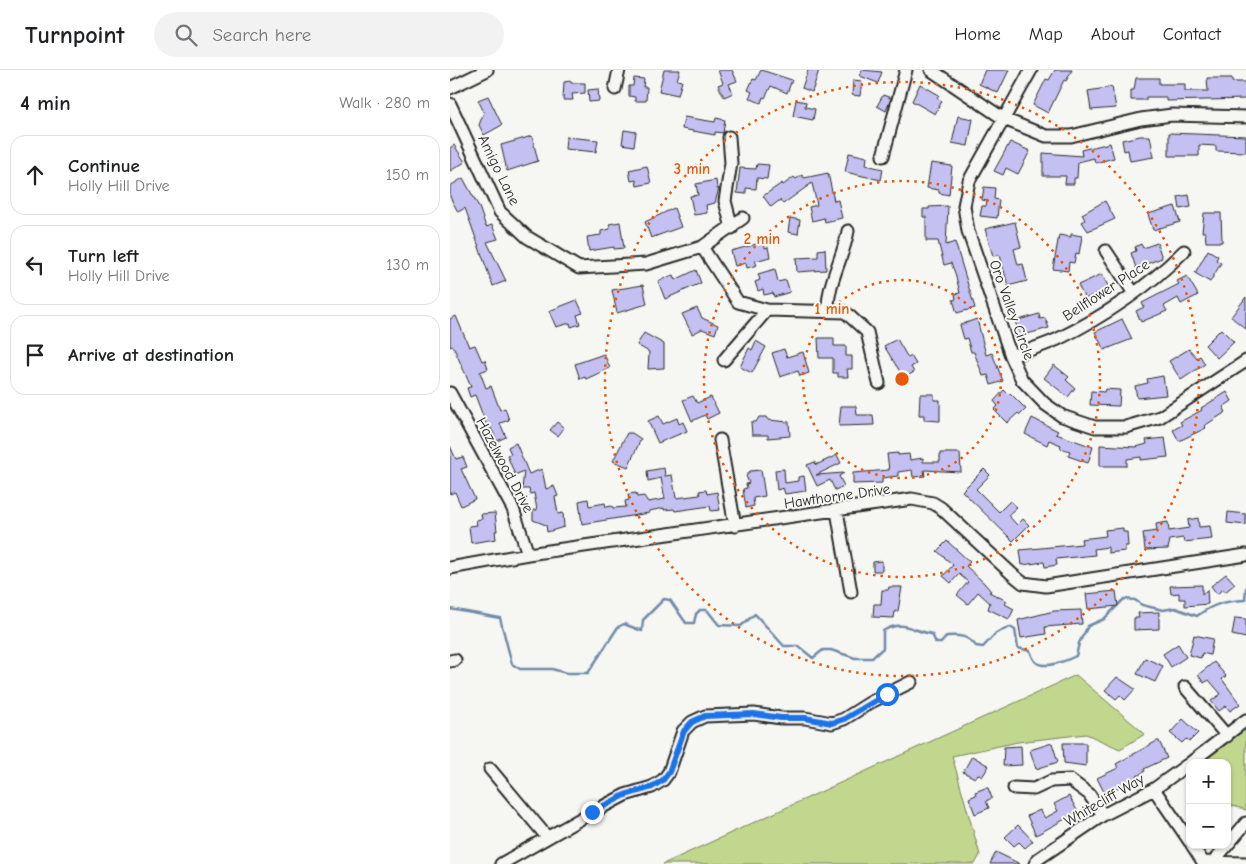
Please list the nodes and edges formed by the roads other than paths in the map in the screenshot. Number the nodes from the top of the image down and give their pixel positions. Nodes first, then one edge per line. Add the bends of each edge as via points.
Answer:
1 (487, 70) edge
2 (619, 70) edge
3 (906, 70) edge
4 (931, 70) edge
5 (1031, 70) edge
6 (450, 88) edge
7 (615, 89) dead end
8 (450, 104) edge
9 (1246, 117) edge
10 (1004, 119) junction
11 (729, 137) dead end
12 (883, 156) dead end
13 (743, 218) dead end
14 (732, 228) junction
15 (848, 231) dead end
16 (702, 247) junction
17 (1106, 251) dead end
18 (1184, 251) dead end
19 (1133, 292) junction
20 (767, 310) junction
21 (828, 312) junction
22 (1011, 356) junction
23 (724, 360) dead end
24 (1246, 361) edge
25 (879, 383) dead end
26 (450, 393) edge
27 (720, 440) dead end
28 (838, 511) junction
29 (735, 526) junction
30 (528, 554) junction
31 (1246, 554) edge
32 (450, 568) edge
33 (851, 592) dead end
34 (911, 682) dead end
35 (1185, 686) dead end
36 (1246, 720) edge
37 (1227, 736) junction
38 (1195, 759) edge
39 (1186, 766) edge
40 (490, 768) dead end
41 (1014, 788) dead end
42 (1154, 789) junction
43 (1103, 815) junction
44 (1246, 823) edge
45 (1186, 836) edge
46 (547, 837) junction
47 (1195, 849) edge
48 (1213, 862) junction
49 (1246, 863) edge
50 (501, 864) edge
51 (1035, 864) edge

1 - 6 street
2 - 7 street
3 - 12 street
4 - 10 street
5 - 10 street, Oro Valley Circle
8 - 16 street, Amigo Lane via 500,212 527,237 579,268 646,264
9 - 10 street via 1172,115 1071,136 1046,136
10 - 22 street, Oro Valley Circle via 970,181 964,206 968,231
11 - 14 street via 731,163 725,201
13 - 14 street, Amigo Lane
14 - 16 street, Amigo Lane
15 - 21 street via 830,285
16 - 20 street via 738,302
17 - 19 street
18 - 19 street, Bellflower Place
19 - 22 street, Bellflower Place via 1090,322 1056,340
20 - 21 street
20 - 23 street
21 - 25 street via 845,312 867,332
22 - 24 street, Oro Valley Circle via 1022,380 1062,416 1095,426 1126,427 1160,417
26 - 30 street, Hazelwood Drive via 513,509
27 - 29 street
28 - 29 street, Hawthorne Drive
28 - 31 street, Hawthorne Drive via 912,499 932,503 942,508 1012,574 1034,585 1046,586
28 - 33 street
29 - 30 street, Hawthorne Drive
30 - 32 street, Hawthorne Drive
34 - 46 street via 832,723 754,714 705,716 692,722 684,731 663,780 625,795
35 - 37 street
36 - 37 street, Whitecliff Way
37 - 38 street, Whitecliff Way
39 - 42 street, Whitecliff Way
40 - 46 street
41 - 43 street via 1034,789 1051,781 1070,780 1089,794
42 - 43 street, Whitecliff Way
42 - 45 street
43 - 51 street, Whitecliff Way
44 - 48 street
46 - 50 street
47 - 48 street via 1203,862
48 - 49 street

